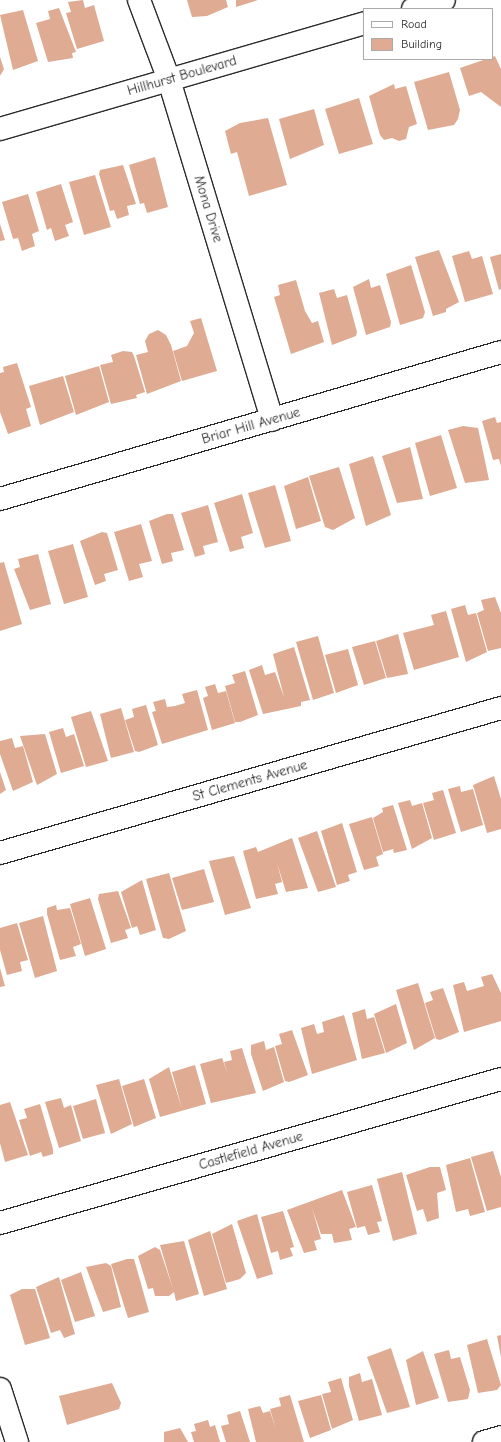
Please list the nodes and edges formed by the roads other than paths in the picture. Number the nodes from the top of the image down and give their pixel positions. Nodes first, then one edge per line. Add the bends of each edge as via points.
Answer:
1 (139, 0) edge
2 (444, 0) edge
3 (416, 8) edge
4 (363, 23) edge
5 (169, 80) junction
6 (0, 129) edge
7 (501, 352) edge
8 (272, 420) junction
9 (0, 499) edge
10 (501, 708) edge
11 (0, 853) edge
12 (501, 1079) edge
13 (0, 1223) edge
14 (0, 1389) edge
15 (501, 1437) edge
16 (17, 1442) edge
17 (484, 1442) edge

1 - 5 street, Mona Drive
2 - 3 street
4 - 5 street, Hillhurst Boulevard
5 - 6 street, Hillhurst Boulevard
5 - 8 street, Mona Drive
7 - 8 street, Briar Hill Avenue
8 - 9 street, Briar Hill Avenue
10 - 11 street, St Clements Avenue
12 - 13 street, Castlefield Avenue
14 - 16 street
15 - 17 street

